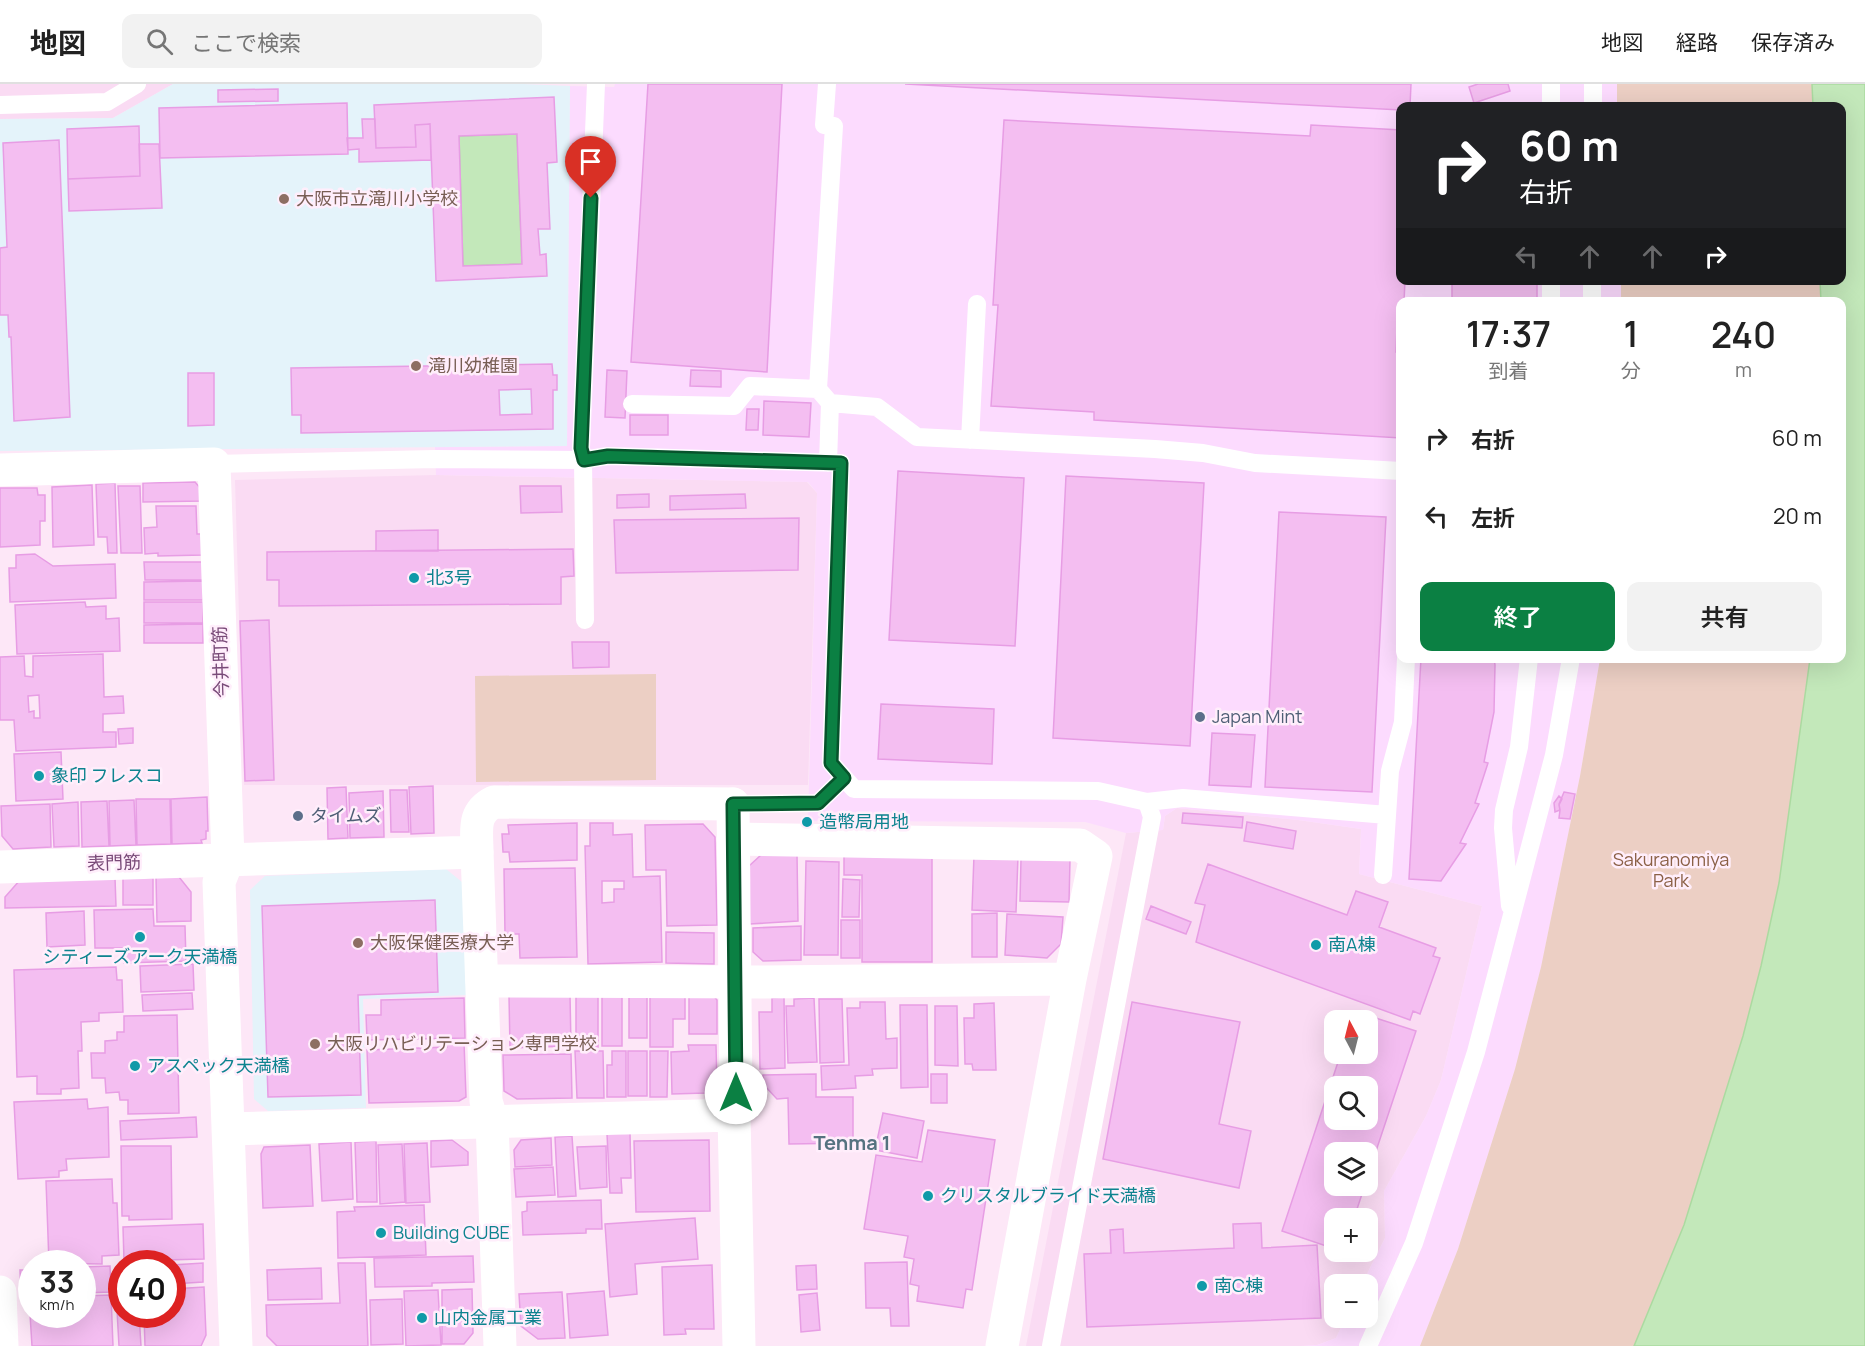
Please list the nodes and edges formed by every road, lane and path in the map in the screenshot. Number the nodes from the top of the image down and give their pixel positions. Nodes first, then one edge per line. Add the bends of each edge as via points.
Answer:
1 (137, 84) edge
2 (596, 84) edge
3 (827, 84) edge
4 (1551, 84) edge
5 (1593, 84) edge
6 (1551, 102) edge
7 (1593, 102) edge
8 (0, 105) edge
9 (977, 304) dead end
10 (824, 396) junction
11 (632, 404) dead end
12 (970, 441) junction
13 (584, 460) junction
14 (828, 463) junction
15 (214, 464) junction
16 (0, 470) edge
17 (1396, 471) edge
18 (585, 620) dead end
19 (1406, 663) edge
20 (1528, 663) edge
21 (1570, 663) edge
22 (844, 778) junction
23 (1147, 802) junction
24 (733, 804) junction
25 (1387, 815) junction
26 (733, 838) junction
27 (477, 852) junction
28 (228, 859) junction
29 (0, 867) edge
30 (1383, 875) dead end
31 (1512, 920) junction
32 (1070, 979) junction
33 (482, 981) junction
34 (735, 982) junction
35 (734, 1115) junction
36 (492, 1120) junction
37 (229, 1129) junction
38 (0, 1292) edge
39 (2, 1346) edge
40 (236, 1346) edge
41 (500, 1346) edge
42 (740, 1346) edge
43 (1002, 1346) edge
44 (1051, 1346) edge
45 (1368, 1346) edge

1 - 8 lane via 107,102
2 - 13 lane via 581,448
3 - 10 lane via 824,125 834,126
4 - 6 lane
5 - 7 lane
9 - 12 lane
10 - 11 lane via 750,386 734,406
10 - 12 lane via 877,407 918,437
10 - 14 lane
12 - 17 lane via 1155,449 1255,463
13 - 14 lane via 608,456
13 - 15 lane
13 - 18 lane
14 - 22 lane via 841,463 831,763
15 - 16 street
15 - 28 street, 今井町筋
19 - 25 lane via 1403,722 1390,771
20 - 31 lane via 1520,747 1504,810
21 - 31 lane via 1554,755
22 - 23 lane via 854,789 1098,791
22 - 24 lane via 818,803
23 - 25 lane via 1183,798
23 - 44 lane via 1152,817
24 - 26 street
24 - 27 street via 494,802 480,814
25 - 30 lane
26 - 32 street via 1080,845 1096,856
26 - 34 street
27 - 28 street, 表門筋
27 - 33 street
28 - 29 street, 表門筋
28 - 37 street, 今井町筋 via 219,882
31 - 45 lane via 1476,1053 1414,1243
32 - 34 street
32 - 43 street
33 - 34 street
33 - 36 street via 486,1101
34 - 35 street
35 - 36 street
35 - 42 street
36 - 37 street
36 - 41 street
37 - 40 street, 今井町筋
38 - 39 street

